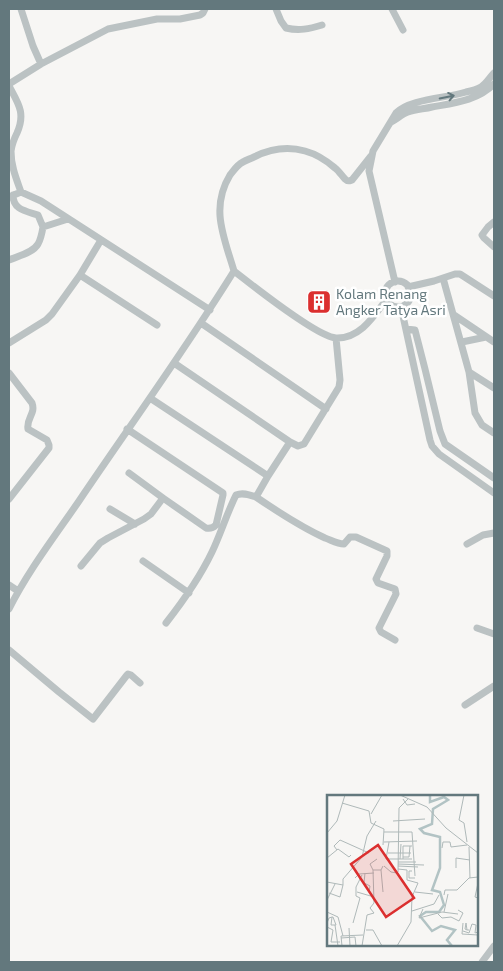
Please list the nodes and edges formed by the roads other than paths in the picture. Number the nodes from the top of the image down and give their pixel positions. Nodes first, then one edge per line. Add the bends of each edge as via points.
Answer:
1 (21, 9) edge
2 (205, 9) edge
3 (276, 9) edge
4 (392, 9) edge
5 (322, 25) dead end
6 (403, 30) dead end
7 (41, 64) junction
8 (494, 73) edge
9 (494, 84) edge
10 (9, 85) edge
11 (390, 123) junction
12 (371, 156) junction
13 (21, 192) junction
14 (11, 196) edge
15 (68, 219) junction
16 (494, 222) edge
17 (43, 227) junction
18 (101, 240) junction
19 (494, 247) edge
20 (9, 260) edge
21 (234, 271) junction
22 (80, 275) junction
23 (444, 278) junction
24 (395, 282) junction
25 (408, 287) junction
26 (494, 296) edge
27 (386, 300) junction
28 (400, 307) junction
29 (210, 310) junction
30 (454, 315) junction
31 (201, 323) junction
32 (157, 325) dead end
33 (406, 329) junction
34 (486, 337) junction
35 (336, 338) junction
36 (462, 342) junction
37 (494, 342) edge
38 (9, 343) edge
39 (174, 363) junction
40 (425, 369) junction
41 (415, 372) junction
42 (469, 372) junction
43 (9, 373) edge
44 (494, 388) edge
45 (150, 398) junction
46 (434, 407) junction
47 (326, 409) junction
48 (423, 410) junction
49 (128, 429) junction
50 (494, 433) edge
51 (290, 442) junction
52 (456, 452) junction
53 (449, 462) junction
54 (129, 473) dead end
55 (268, 476) junction
56 (494, 478) edge
57 (494, 493) edge
58 (256, 497) junction
59 (163, 498) junction
60 (9, 499) edge
61 (110, 509) dead end
62 (135, 524) junction
63 (494, 533) edge
64 (467, 544) dead end
65 (144, 562) dead end
66 (81, 566) dead end
67 (9, 585) edge
68 (18, 591) junction
69 (189, 593) junction
70 (9, 608) edge
71 (166, 623) dead end
72 (477, 628) dead end
73 (494, 634) edge
74 (395, 640) dead end
75 (9, 650) edge
76 (140, 683) dead end
77 (494, 686) edge
78 (465, 705) dead end
79 (494, 946) edge
80 (482, 962) edge

1 - 7 street
2 - 7 street via 203,14 180,19 157,19 108,29
3 - 5 street via 286,28 296,30
4 - 6 street
7 - 10 street
11 -> 8 street via 399,109 481,87
9 - 11 street via 481,95 408,112
10 - 13 street via 22,122 11,150 12,167
11 - 12 street
12 - 21 street via 350,181 317,156 290,148 261,153 235,168 219,204
12 - 24 street via 369,171
13 - 14 street
13 - 15 street
14 - 17 street via 21,210 38,215
15 - 17 street
15 - 18 street
16 - 19 street via 482,235
17 - 20 street via 36,247
18 - 22 street
18 - 29 street
21 - 29 street
21 - 35 street via 322,334
22 - 32 street
22 - 38 street via 46,320
23 - 25 street
23 - 26 street via 460,274
23 - 30 street
24 - 25 street
24 - 27 street via 385,292
25 - 28 street via 410,297
27 - 28 street
27 - 35 street via 368,325
28 - 33 street
29 - 31 street
30 - 34 street
30 - 36 street
31 - 39 street
31 - 47 street
33 - 40 street via 415,330
33 - 41 street
34 - 36 street
34 - 37 street
35 - 47 street via 340,384
36 - 42 street
39 - 45 street
39 - 51 street
40 - 41 street
40 - 46 street
41 - 48 street
42 - 44 street
42 - 50 street via 475,414 482,425
43 - 60 street via 32,403 34,411 28,429 50,444
45 - 49 street
45 - 55 street
46 - 48 street
46 - 52 street via 444,444
47 - 51 street via 304,444 298,446
48 - 53 street via 432,446
49 - 59 street via 222,491 223,496 216,524 210,529
49 - 68 street
51 - 55 street
52 - 53 street
52 - 56 street
53 - 57 street
54 - 59 street
55 - 58 street
58 - 69 street via 236,495 212,552
58 - 74 street via 339,544 356,536 386,551 387,556 376,579 378,583 395,589 396,594 379,628
59 - 62 street via 151,514
61 - 62 street
62 - 66 street via 100,543
63 - 64 street
65 - 69 street
67 - 68 street
68 - 70 street
69 - 71 street
72 - 73 street
75 - 76 street via 93,719 128,674
77 - 78 street
79 - 80 street

